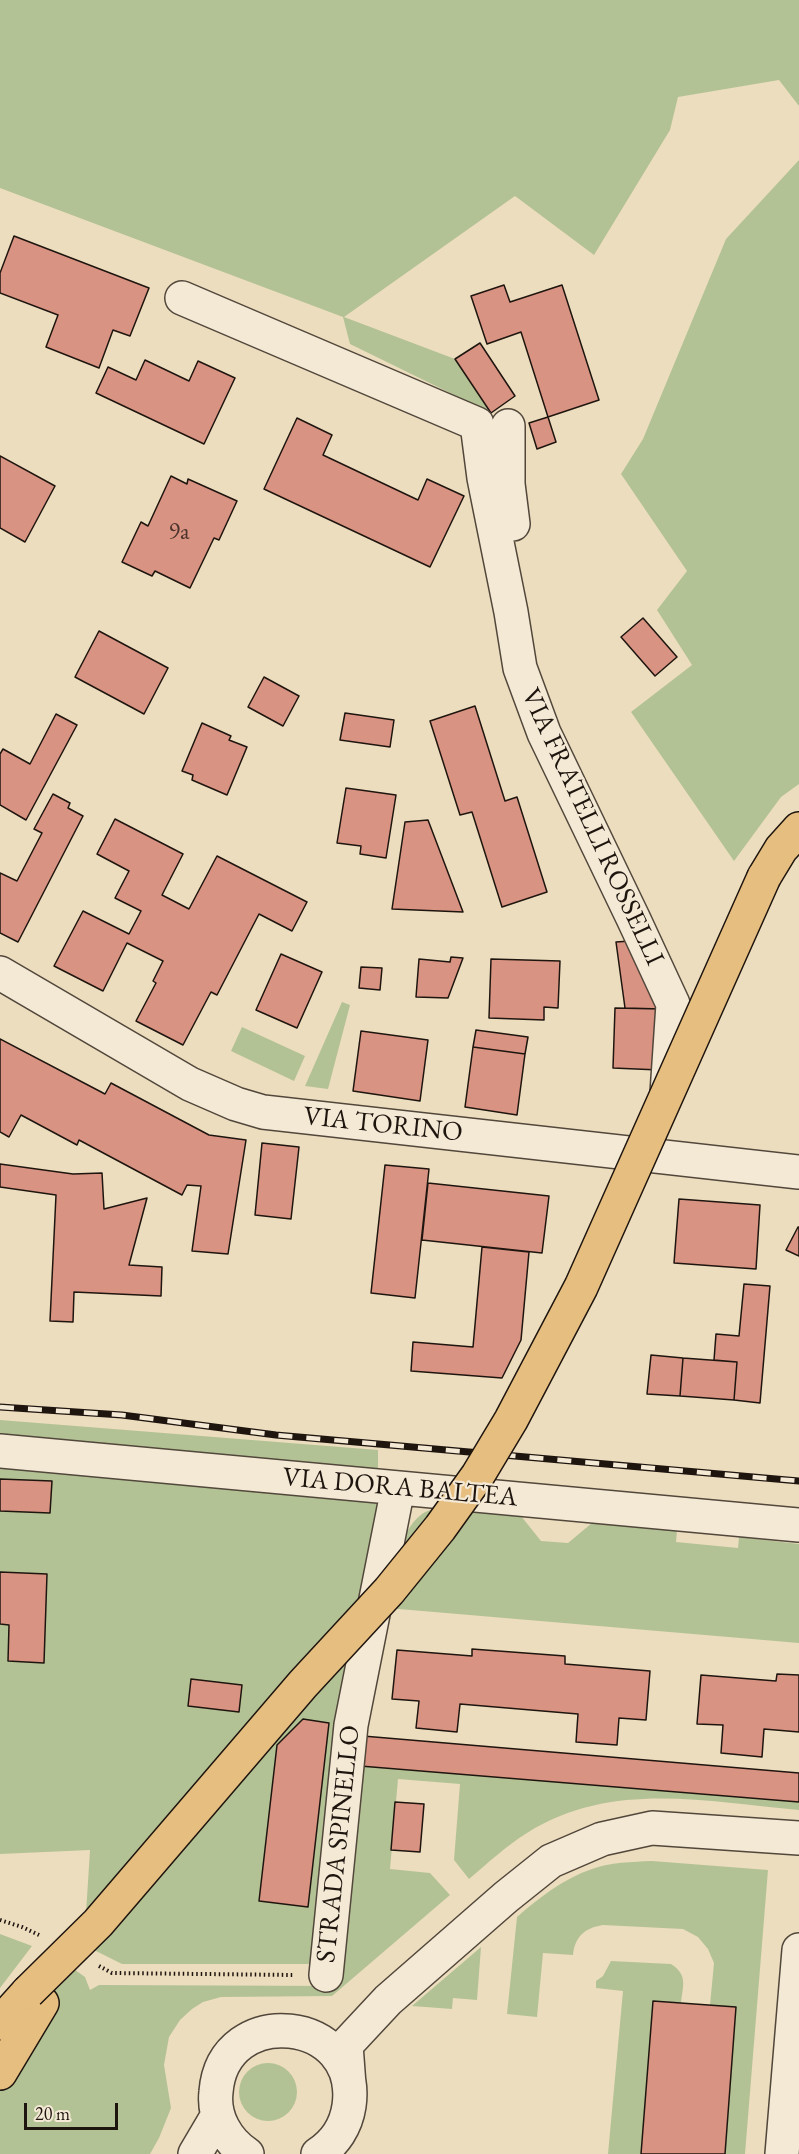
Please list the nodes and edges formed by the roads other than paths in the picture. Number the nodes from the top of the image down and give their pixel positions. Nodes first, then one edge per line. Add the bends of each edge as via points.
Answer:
1 (182, 298) dead end
2 (508, 426) dead end
3 (544, 733) junction
4 (799, 829) edge
5 (0, 973) edge
6 (656, 1156) junction
7 (799, 1173) edge
8 (0, 1451) edge
9 (398, 1488) junction
10 (799, 1526) edge
11 (799, 1838) edge
12 (799, 1950) edge
13 (326, 1975) road end
14 (35, 1997) junction
15 (388, 2000) junction
16 (0, 2024) edge
17 (314, 2037) junction
18 (0, 2073) edge
19 (349, 2085) junction
20 (218, 2115) junction
21 (195, 2154) edge
22 (247, 2154) edge
23 (318, 2154) edge
24 (782, 2154) edge

1 - 3 street, VIA FRATELLI ROSSELLI via 477,424 520,668
2 - 3 street via 508,484 525,635
3 - 6 street, VIA FRATELLI ROSSELLI via 673,1004 667,1092
4 - 14 main road, bridge via 764,877 581,1287 478,1475 389,1591 303,1684
5 - 6 street, VIA TORINO via 190,1084 264,1112
6 - 7 street, VIA TORINO
8 - 9 street, VIA DORA BALTEA
9 - 10 street, VIA DORA BALTEA
9 - 13 street, STRADA SPINELLO via 351,1725
11 - 15 street via 652,1828 602,1839 551,1861
12 - 24 street
14 - 16 main road
14 - 18 main road
15 - 17 street
15 - 19 street via 346,2045
17 - 19 street via 339,2059
17 - 20 street via 279,2030 259,2034 243,2043 221,2071 216,2091
19 - 23 street via 344,2124 331,2144
20 - 21 street
20 - 22 street via 230,2139

